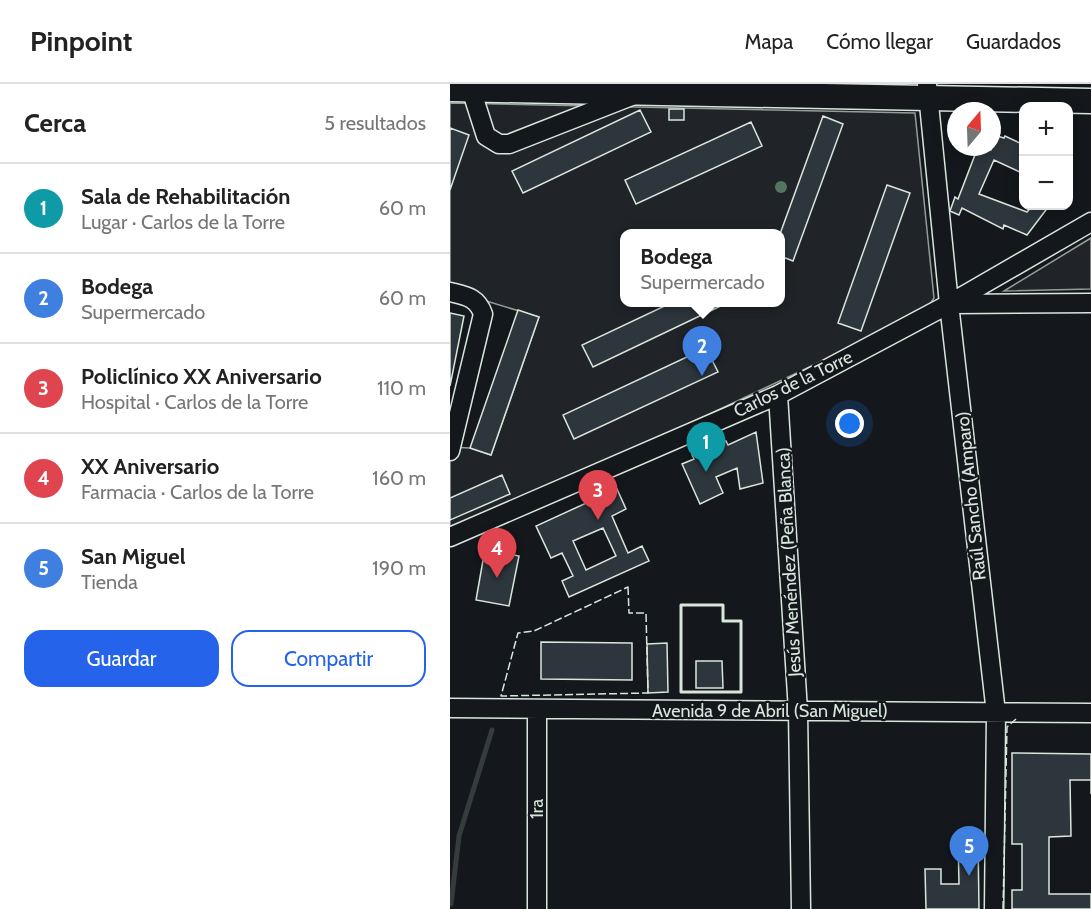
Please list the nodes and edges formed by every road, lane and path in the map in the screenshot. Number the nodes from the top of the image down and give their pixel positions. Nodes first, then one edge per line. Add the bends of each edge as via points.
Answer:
1 (569, 88) edge
2 (460, 89) edge
3 (928, 91) edge
4 (640, 93) junction
5 (1091, 101) edge
6 (1091, 222) edge
7 (450, 292) edge
8 (1091, 303) edge
9 (949, 304) junction
10 (778, 395) junction
11 (450, 451) edge
12 (450, 537) edge
13 (450, 708) edge
14 (537, 709) junction
15 (798, 711) junction
16 (996, 713) junction
17 (1091, 713) edge
18 (537, 909) edge
19 (801, 909) edge
20 (994, 909) edge

1 - 2 main road
1 - 4 main road
2 - 4 street via 486,136 499,144 509,144
3 - 4 main road
3 - 5 main road
3 - 9 street, Raúl Sancho (Amparo)
6 - 9 street, Carlos de la Torre
7 - 11 street via 473,298 483,314
8 - 9 street
9 - 10 street, Carlos de la Torre
9 - 16 street, Raúl Sancho (Amparo)
10 - 12 street, Carlos de la Torre
10 - 15 street, Jesús Menéndez (Peña Blanca)
13 - 14 street, Avenida 9 de Abril (San Miguel)
14 - 15 street, Avenida 9 de Abril (San Miguel)
14 - 18 street, 1ra
15 - 16 street, Avenida 9 de Abril (San Miguel)
15 - 19 street, Jesús Menéndez (Peña Blanca)
16 - 17 street, Avenida 9 de Abril (San Miguel)
16 - 20 street, Raúl Sancho (Amparo)

